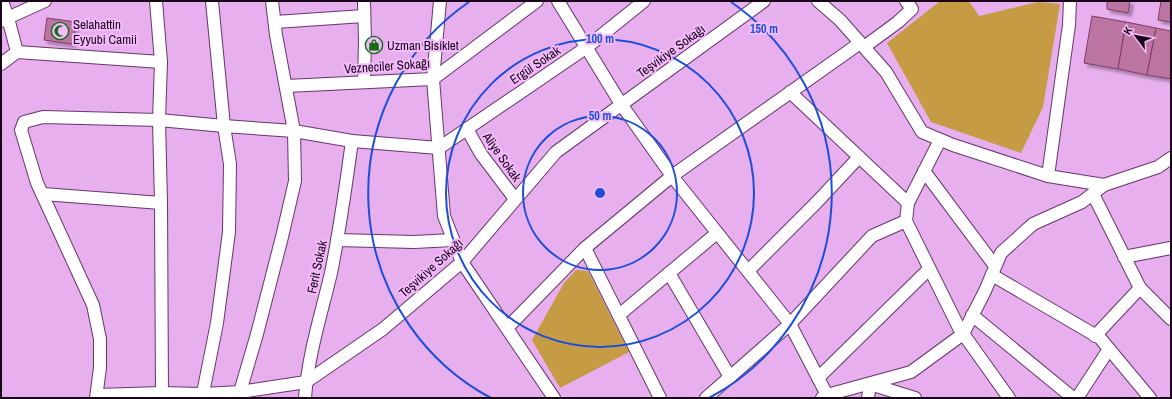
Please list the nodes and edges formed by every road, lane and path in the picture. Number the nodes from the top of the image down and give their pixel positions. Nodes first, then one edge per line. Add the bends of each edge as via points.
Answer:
1 (2, 1) edge
2 (45, 1) edge
3 (156, 1) edge
4 (212, 1) edge
5 (272, 1) edge
6 (364, 1) edge
7 (440, 1) edge
8 (537, 1) edge
9 (558, 1) edge
10 (644, 1) edge
11 (764, 1) edge
12 (818, 1) edge
13 (906, 1) edge
14 (1070, 1) edge
15 (364, 16) junction
16 (4, 19) edge
17 (275, 22) junction
18 (862, 45) junction
19 (587, 47) junction
20 (17, 52) junction
21 (161, 62) junction
22 (1, 64) edge
23 (433, 79) junction
24 (364, 82) junction
25 (286, 86) junction
26 (790, 92) junction
27 (621, 104) junction
28 (159, 120) junction
29 (224, 126) junction
30 (467, 129) junction
31 (294, 131) junction
32 (940, 140) junction
33 (352, 141) junction
34 (439, 148) junction
35 (859, 157) junction
36 (1171, 158) edge
37 (924, 171) junction
38 (672, 176) junction
39 (1048, 176) junction
40 (1104, 185) junction
41 (43, 194) junction
42 (1092, 194) junction
43 (515, 199) junction
44 (908, 203) junction
45 (161, 204) junction
46 (906, 221) junction
47 (718, 233) junction
48 (337, 240) junction
49 (453, 240) junction
50 (585, 248) junction
51 (1171, 248) edge
52 (1124, 257) junction
53 (462, 262) junction
54 (929, 269) junction
55 (994, 270) junction
56 (748, 271) junction
57 (668, 273) junction
58 (1140, 288) junction
59 (618, 315) junction
60 (972, 315) junction
61 (1171, 319) edge
62 (790, 324) junction
63 (506, 328) junction
64 (963, 334) junction
65 (1095, 336) junction
66 (1109, 349) junction
67 (730, 377) junction
68 (818, 378) junction
69 (306, 382) junction
70 (870, 384) junction
71 (240, 392) junction
72 (162, 393) junction
73 (97, 396) edge
74 (202, 396) edge
75 (824, 396) edge
76 (305, 398) edge
77 (554, 398) edge
78 (660, 398) edge
79 (706, 398) edge
80 (868, 398) edge
81 (915, 398) edge
82 (1008, 398) edge
83 (1074, 398) edge
84 (1077, 398) edge
85 (1150, 398) edge

1 - 16 street
2 - 16 street
3 - 21 street
4 - 29 street
5 - 17 street
6 - 15 street
7 - 23 street
8 - 23 street, Vezneciler Sokağı
9 - 19 street
10 - 19 street, Ergül Sokak
11 - 27 street, Teşvikiye Sokağı
12 - 18 street via 840,20
13 - 18 street via 912,9 898,22
14 - 39 street via 1069,25
15 - 17 street
15 - 24 street
16 - 20 street
17 - 25 street
18 - 26 street
18 - 32 street via 886,72 922,132
19 - 27 street
19 - 30 street, Ergül Sokak
20 - 21 street
20 - 22 street
21 - 28 street
23 - 24 street, Vezneciler Sokağı
23 - 34 street
24 - 25 street, Vezneciler Sokağı
25 - 31 street
26 - 35 street
26 - 38 street
27 - 38 street
27 - 43 street, Teşvikiye Sokağı via 556,152
28 - 29 street
28 - 41 street via 43,117 24,122 21,130 37,183
28 - 45 street
29 - 31 street
29 - 74 street via 230,164 229,232 217,323
30 - 34 street, Ergül Sokak
30 - 43 street, Aliye Sokak via 481,154
31 - 33 street
31 - 71 street via 295,180
32 - 37 street
32 - 39 street
33 - 34 street
33 - 48 street, Ferit Sokak
34 - 49 street via 444,216
35 - 44 street
35 - 56 street
36 - 40 street via 1158,167
37 - 44 street
37 - 55 street
38 - 47 street
38 - 50 street
39 - 40 street
40 - 42 street
41 - 45 street
41 - 73 street via 93,305 100,339
42 - 52 street
42 - 55 street via 1082,202 1033,224 1001,253
43 - 53 street, Teşvikiye Sokağı
44 - 46 street
45 - 72 street
46 - 54 street
46 - 62 street via 872,236
47 - 56 street
47 - 57 street
48 - 49 street
48 - 69 street, Ferit Sokak via 310,354
49 - 53 street
50 - 59 street
50 - 63 street
51 - 52 street
52 - 58 street
53 - 63 street
53 - 69 street, Teşvikiye Sokağı via 383,329
54 - 64 street
54 - 68 street
55 - 60 street
55 - 65 street
56 - 62 street
57 - 59 street
57 - 67 street
58 - 61 street
58 - 65 street
59 - 78 street
60 - 64 street
60 - 83 street
62 - 67 street
62 - 68 street
63 - 77 street
64 - 70 street via 911,372
64 - 82 street
65 - 66 street
66 - 84 street
66 - 85 street
67 - 79 street
68 - 75 street
69 - 71 street, Teşvikiye Sokağı
69 - 76 street, Ferit Sokak
70 - 75 street
70 - 80 street
70 - 81 street
71 - 74 street, Teşvikiye Sokağı
72 - 73 street, Teşvikiye Sokağı
72 - 74 street, Teşvikiye Sokağı

